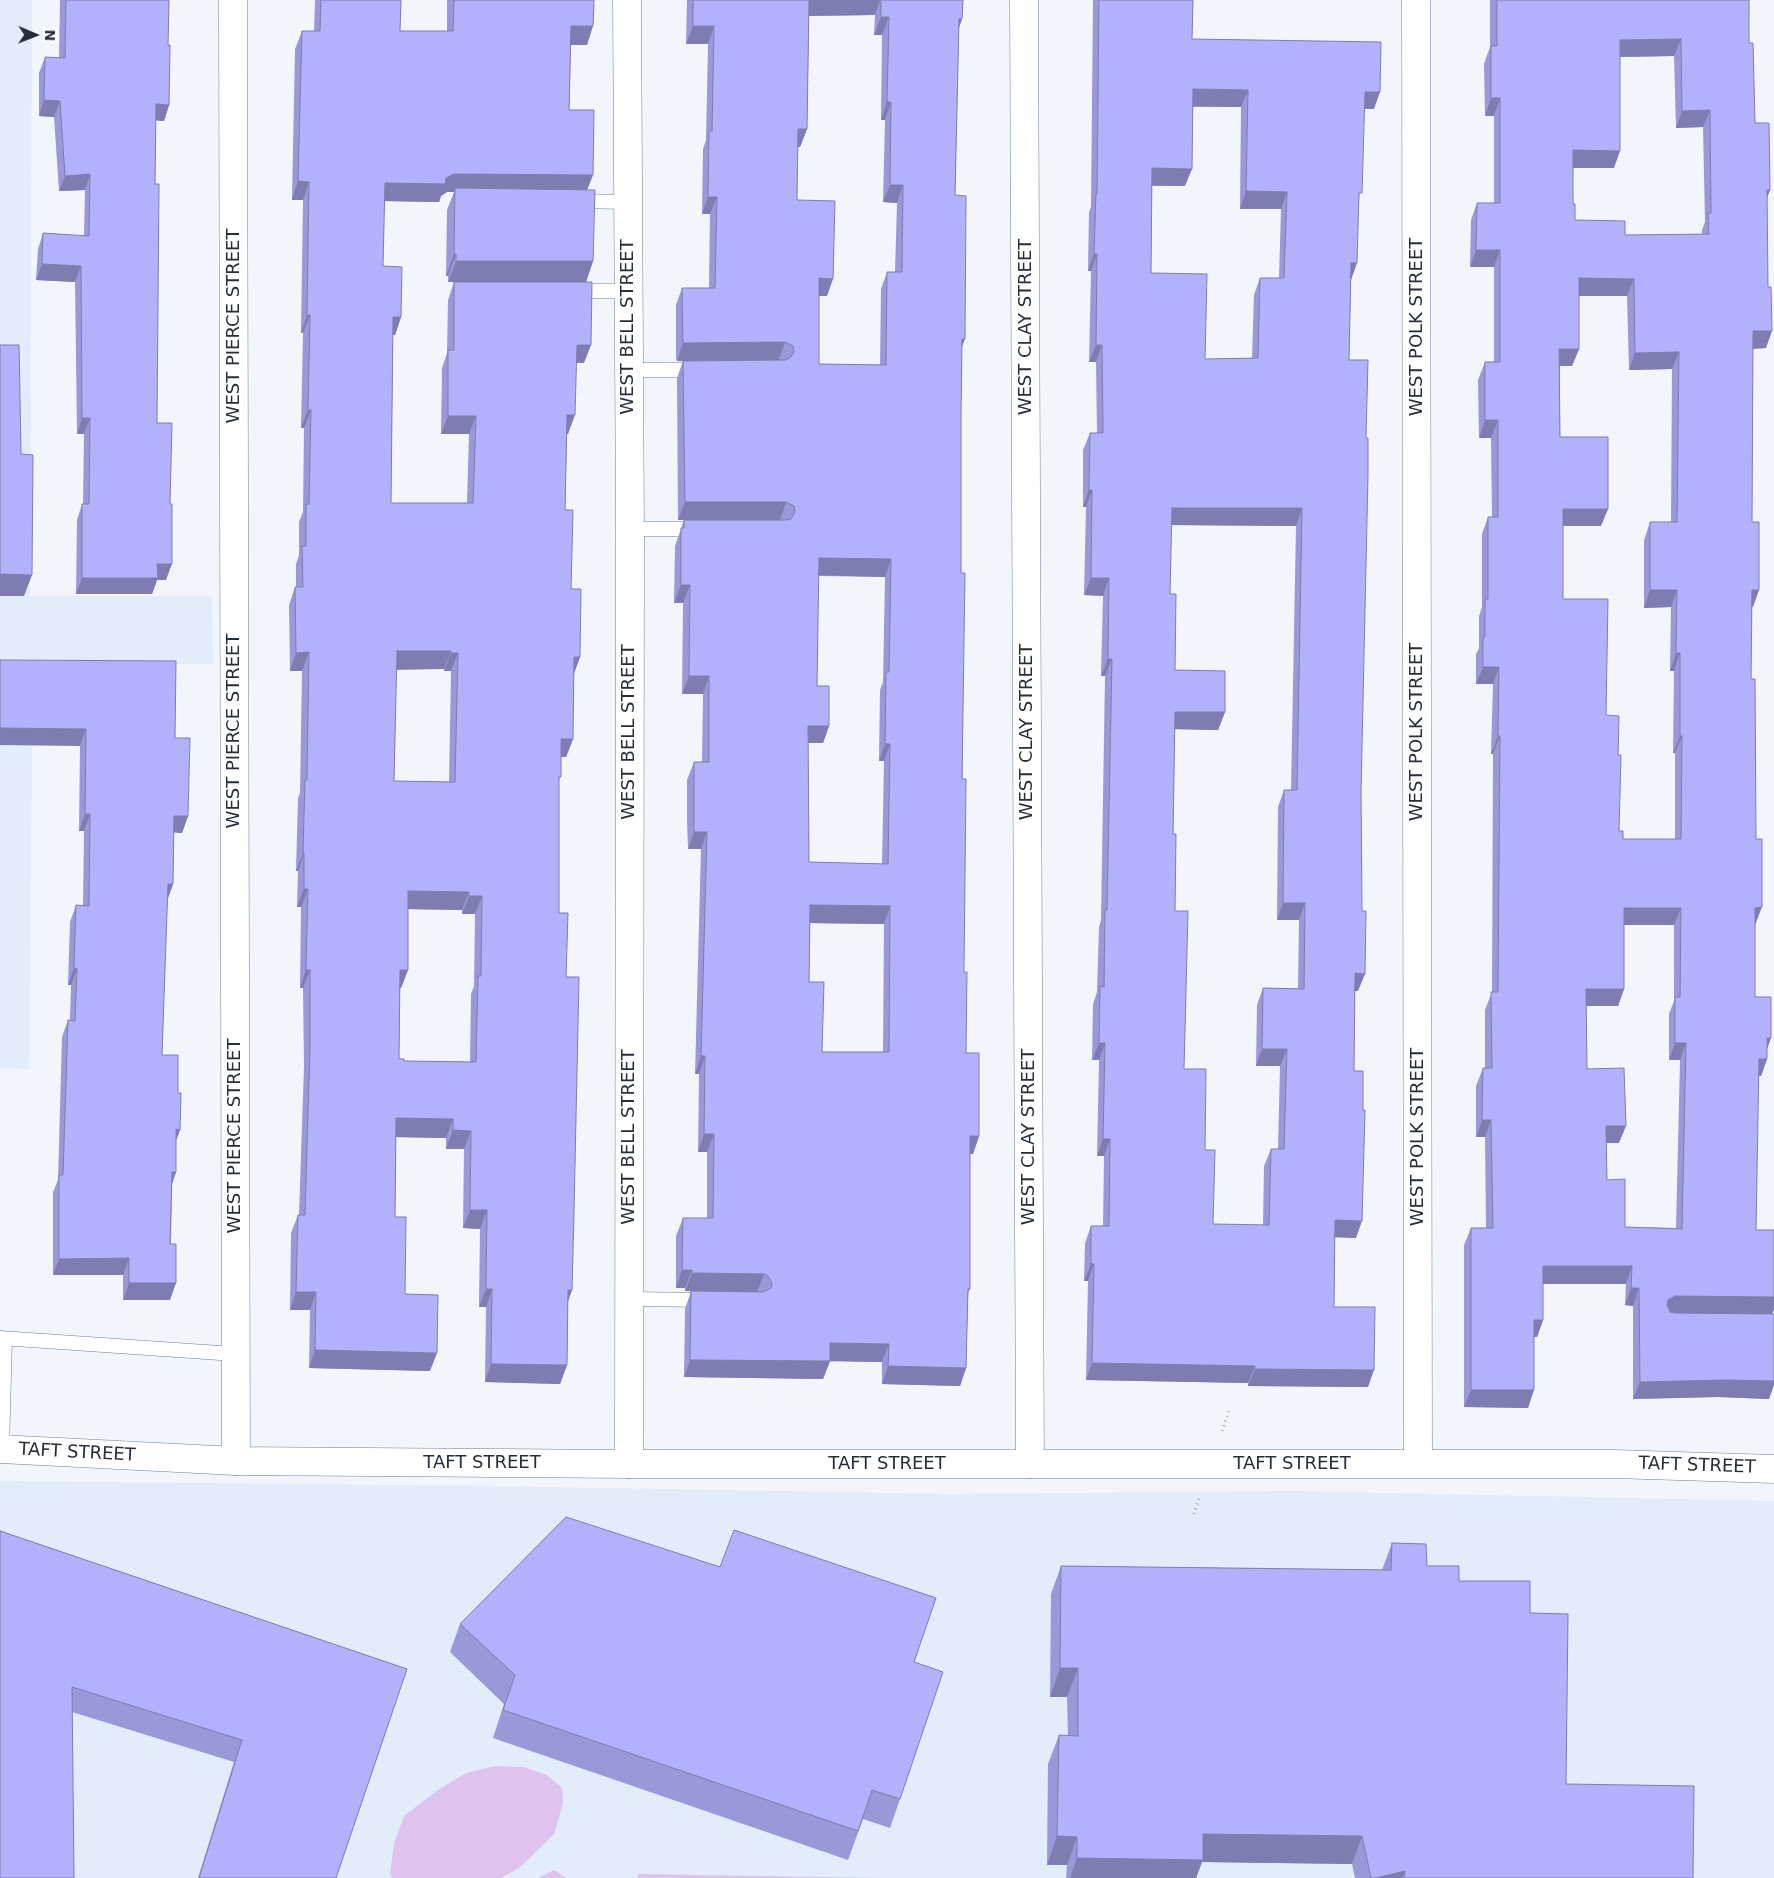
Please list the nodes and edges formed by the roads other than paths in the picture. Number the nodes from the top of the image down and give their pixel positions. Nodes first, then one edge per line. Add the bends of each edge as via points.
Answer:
1 (233, 0) edge
2 (627, 0) edge
3 (1024, 0) edge
4 (1416, 0) edge
5 (561, 201) edge
6 (627, 202) junction
7 (561, 291) edge
8 (627, 291) junction
9 (628, 370) junction
10 (712, 370) edge
11 (630, 529) junction
12 (714, 529) edge
13 (629, 1300) junction
14 (718, 1300) edge
15 (2, 1338) edge
16 (235, 1354) junction
17 (1, 1449) edge
18 (236, 1461) junction
19 (1418, 1463) junction
20 (629, 1464) junction
21 (1030, 1464) junction
22 (1774, 1469) edge

1 - 16 street, WEST PIERCE STREET
2 - 6 street, WEST BELL STREET
3 - 21 street, WEST CLAY STREET
4 - 19 street, WEST POLK STREET
5 - 6 lane
6 - 8 street, WEST BELL STREET
7 - 8 lane
8 - 9 street, WEST BELL STREET
9 - 10 lane
9 - 11 street, WEST BELL STREET
11 - 12 lane
11 - 13 street, WEST BELL STREET
13 - 14 lane
13 - 20 street, WEST BELL STREET
15 - 16 lane
15 - 17 lane
16 - 18 street, WEST PIERCE STREET
17 - 18 street, TAFT STREET
18 - 20 street, TAFT STREET
19 - 21 street, TAFT STREET
19 - 22 street, TAFT STREET
20 - 21 street, TAFT STREET

